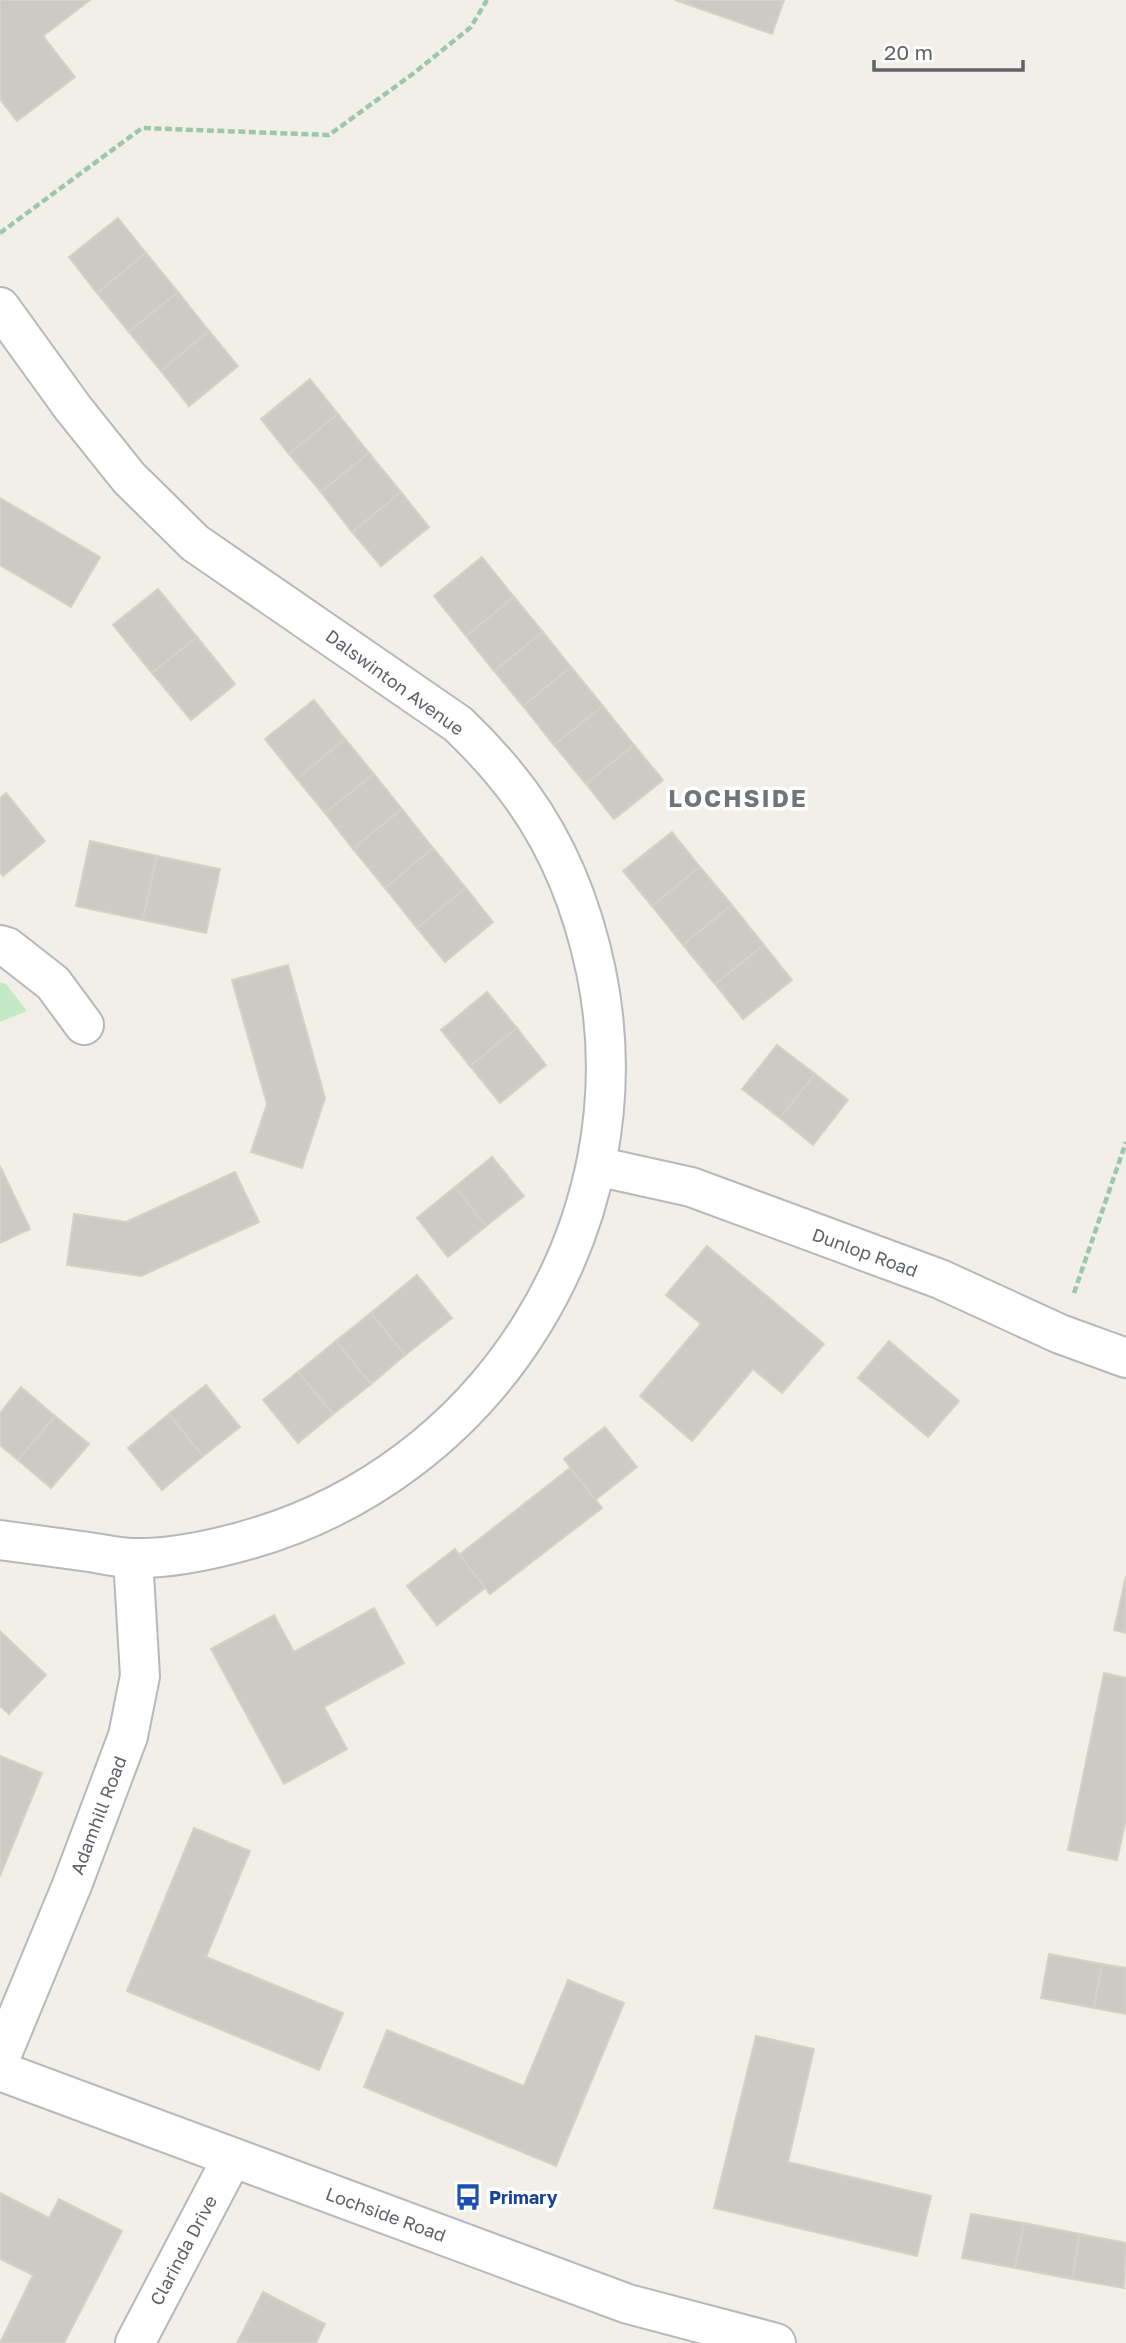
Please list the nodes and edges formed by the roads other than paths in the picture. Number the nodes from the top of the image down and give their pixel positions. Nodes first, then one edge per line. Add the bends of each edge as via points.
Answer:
1 (0, 307) edge
2 (0, 945) edge
3 (84, 1025) dead end
4 (596, 1166) junction
5 (1126, 1358) edge
6 (0, 1540) edge
7 (132, 1558) junction
8 (0, 2059) edge
9 (0, 2071) edge
10 (232, 2158) junction
11 (135, 2343) edge
12 (776, 2343) edge

1 - 4 street, Dalswinton Avenue via 129,478 195,543 457,724 491,756 523,797 573,890 601,996 605,1110
2 - 3 street via 53,983
4 - 5 street, Dunlop Road via 704,1192 940,1279 1060,1334
4 - 7 street, Dalswinton Avenue via 582,1219 537,1319 497,1374 430,1443 387,1476 291,1526 213,1548
6 - 7 street, Dalswinton Avenue
7 - 8 street, Adamhill Road via 140,1676 128,1736
9 - 10 street, Lochside Road
10 - 11 street, Clarinda Drive
10 - 12 street, Lochside Road via 628,2304

